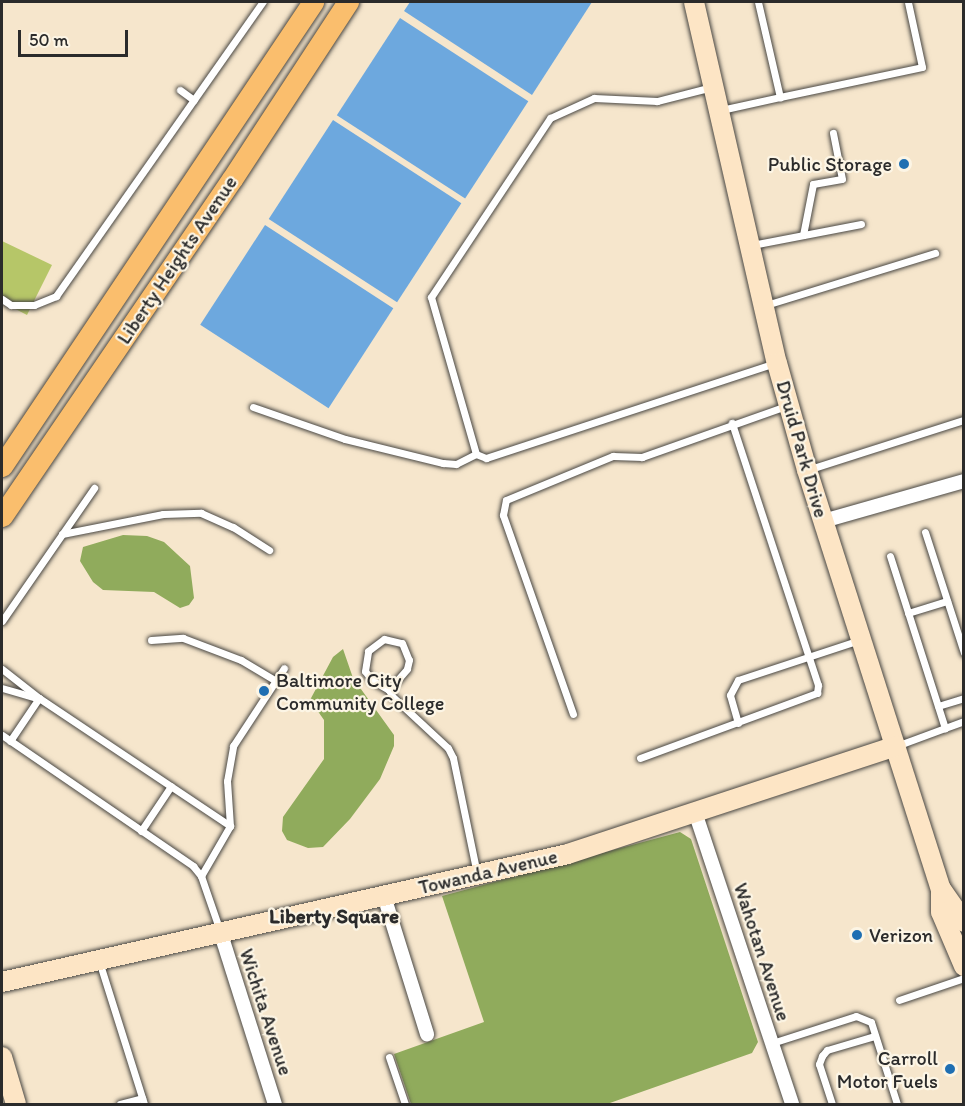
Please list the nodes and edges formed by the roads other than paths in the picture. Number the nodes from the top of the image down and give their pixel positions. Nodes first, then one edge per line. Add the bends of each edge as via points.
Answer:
1 (263, 2) edge
2 (313, 2) edge
3 (348, 2) edge
4 (694, 2) edge
5 (758, 2) edge
6 (908, 2) edge
7 (716, 86) junction
8 (180, 90) dead end
9 (780, 97) junction
10 (194, 100) junction
11 (722, 110) junction
12 (832, 133) dead end
13 (861, 224) dead end
14 (803, 235) junction
15 (752, 245) junction
16 (935, 253) dead end
17 (2, 299) edge
18 (764, 306) junction
19 (777, 363) junction
20 (789, 405) junction
21 (254, 406) dead end
22 (963, 420) edge
23 (732, 423) junction
24 (476, 454) junction
25 (2, 466) edge
26 (807, 470) junction
27 (963, 481) edge
28 (94, 488) dead end
29 (2, 516) edge
30 (824, 521) junction
31 (925, 532) dead end
32 (62, 534) junction
33 (269, 550) dead end
34 (890, 556) dead end
35 (947, 601) junction
36 (908, 613) junction
37 (2, 621) edge
38 (151, 640) dead end
39 (862, 640) junction
40 (963, 653) edge
41 (809, 657) junction
42 (284, 668) dead end
43 (2, 669) edge
44 (276, 681) junction
45 (2, 688) edge
46 (389, 690) junction
47 (39, 698) junction
48 (963, 698) edge
49 (938, 706) junction
50 (573, 714) dead end
51 (963, 721) edge
52 (738, 723) junction
53 (945, 728) junction
54 (2, 735) edge
55 (10, 741) junction
56 (896, 746) junction
57 (640, 758) dead end
58 (171, 786) junction
59 (695, 812) junction
60 (230, 826) junction
61 (141, 831) junction
62 (201, 876) junction
63 (478, 876) junction
64 (941, 889) junction
65 (384, 896) junction
66 (963, 922) edge
67 (220, 931) junction
68 (99, 960) junction
69 (963, 966) edge
70 (963, 978) edge
71 (2, 982) edge
72 (898, 1000) dead end
73 (427, 1034) dead end
74 (875, 1036) junction
75 (772, 1043) junction
76 (2, 1057) edge
77 (389, 1057) dead end
78 (143, 1101) edge
79 (16, 1104) edge
80 (120, 1104) edge
81 (275, 1104) edge
82 (405, 1104) edge
83 (792, 1104) edge
84 (832, 1104) edge
85 (897, 1104) edge

1 - 10 lane
2 - 25 main road, Liberty Heights Avenue
3 - 29 main road, Liberty Heights Avenue
4 - 7 main road, Druid Park Drive
5 - 9 lane
6 - 9 lane via 922,67
7 - 11 main road, Druid Park Drive
7 - 24 lane via 657,101 594,98 550,118 431,297
8 - 10 lane
9 - 11 lane
10 - 17 lane via 56,296 34,305 11,305
11 - 15 main road, Druid Park Drive
12 - 14 lane via 842,179 813,184
13 - 14 lane
14 - 15 lane
15 - 18 main road, Druid Park Drive
16 - 18 lane
18 - 19 main road, Druid Park Drive
19 - 20 main road, Druid Park Drive
19 - 24 lane via 494,458
20 - 23 lane
20 - 26 main road, Druid Park Drive
21 - 24 lane via 345,439 443,463 456,464
22 - 26 lane
23 - 41 lane
23 - 50 lane via 642,457 613,456 506,500 503,515
26 - 30 main road, Druid Park Drive
27 - 30 street
28 - 32 lane
30 - 39 main road, Druid Park Drive
31 - 35 lane
32 - 33 lane via 163,514 201,513
32 - 37 lane
34 - 36 lane
35 - 36 lane
35 - 40 lane
36 - 49 lane
38 - 44 lane via 183,638 241,660
39 - 41 lane
39 - 56 main road, Druid Park Drive
41 - 52 lane via 738,680 730,694
41 - 52 lane via 818,693
42 - 44 lane
43 - 47 lane
44 - 60 lane via 233,746 228,772
45 - 47 lane
46 - 46 lane via 407,669 409,660 408,650 394,639 376,643 365,661 365,671 372,680
46 - 63 lane via 448,748
47 - 55 lane
47 - 58 lane
48 - 49 lane
49 - 53 lane
51 - 53 lane
52 - 57 lane
53 - 56 lane
54 - 55 lane
55 - 61 lane
56 - 59 main road, Towanda Avenue
56 - 64 main road, Druid Park Drive
58 - 60 lane
58 - 61 lane
59 - 63 main road, Towanda Avenue via 568,854
59 - 75 street, Wahotan Avenue
60 - 62 lane
61 - 62 lane
62 - 67 lane
63 - 65 main road, Towanda Avenue
64 - 66 main road, Druid Park Drive
64 - 69 main road, Druid Park Drive via 941,912
65 - 67 main road, Towanda Avenue
65 - 73 street
67 - 68 main road, Towanda Avenue
67 - 81 street, Wichita Avenue
68 - 71 main road, Towanda Avenue
68 - 78 lane
70 - 72 lane
74 - 75 lane via 871,1022 856,1016
74 - 84 lane via 827,1050 822,1056 819,1064
74 - 85 lane
75 - 83 street, Wahotan Avenue
76 - 79 main road
77 - 82 lane
78 - 80 lane

